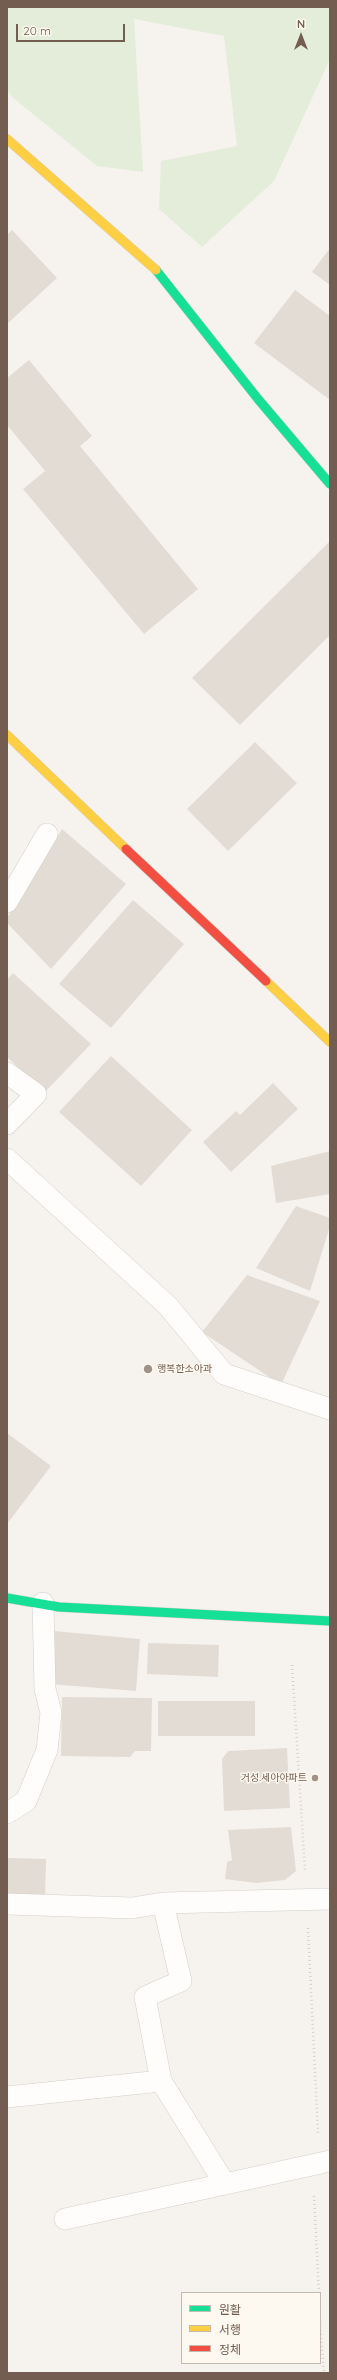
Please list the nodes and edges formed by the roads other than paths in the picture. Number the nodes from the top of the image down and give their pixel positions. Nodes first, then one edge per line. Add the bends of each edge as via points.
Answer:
1 (7, 139) edge
2 (330, 484) edge
3 (7, 735) edge
4 (47, 834) dead end
5 (7, 902) edge
6 (330, 1042) edge
7 (7, 1073) edge
8 (7, 1124) edge
9 (7, 1159) edge
10 (330, 1409) edge
11 (7, 1598) edge
12 (43, 1603) junction
13 (330, 1621) edge
14 (7, 1813) edge
15 (330, 1899) edge
16 (163, 1903) junction
17 (7, 1904) edge
18 (161, 2081) junction
19 (7, 2097) edge
20 (330, 2161) edge
21 (225, 2184) junction
22 (65, 2219) dead end

1 - 2 street via 163,276 258,399
3 - 6 street
4 - 5 lane
7 - 8 lane via 36,1094
9 - 10 lane via 168,1306 224,1374
11 - 12 street
12 - 13 street via 58,1608
12 - 14 lane via 45,1689 51,1713 47,1750 26,1802
15 - 16 lane
16 - 17 lane via 132,1908
16 - 18 lane via 182,1981 145,1997
18 - 19 lane
18 - 21 lane
20 - 21 lane
21 - 22 lane

